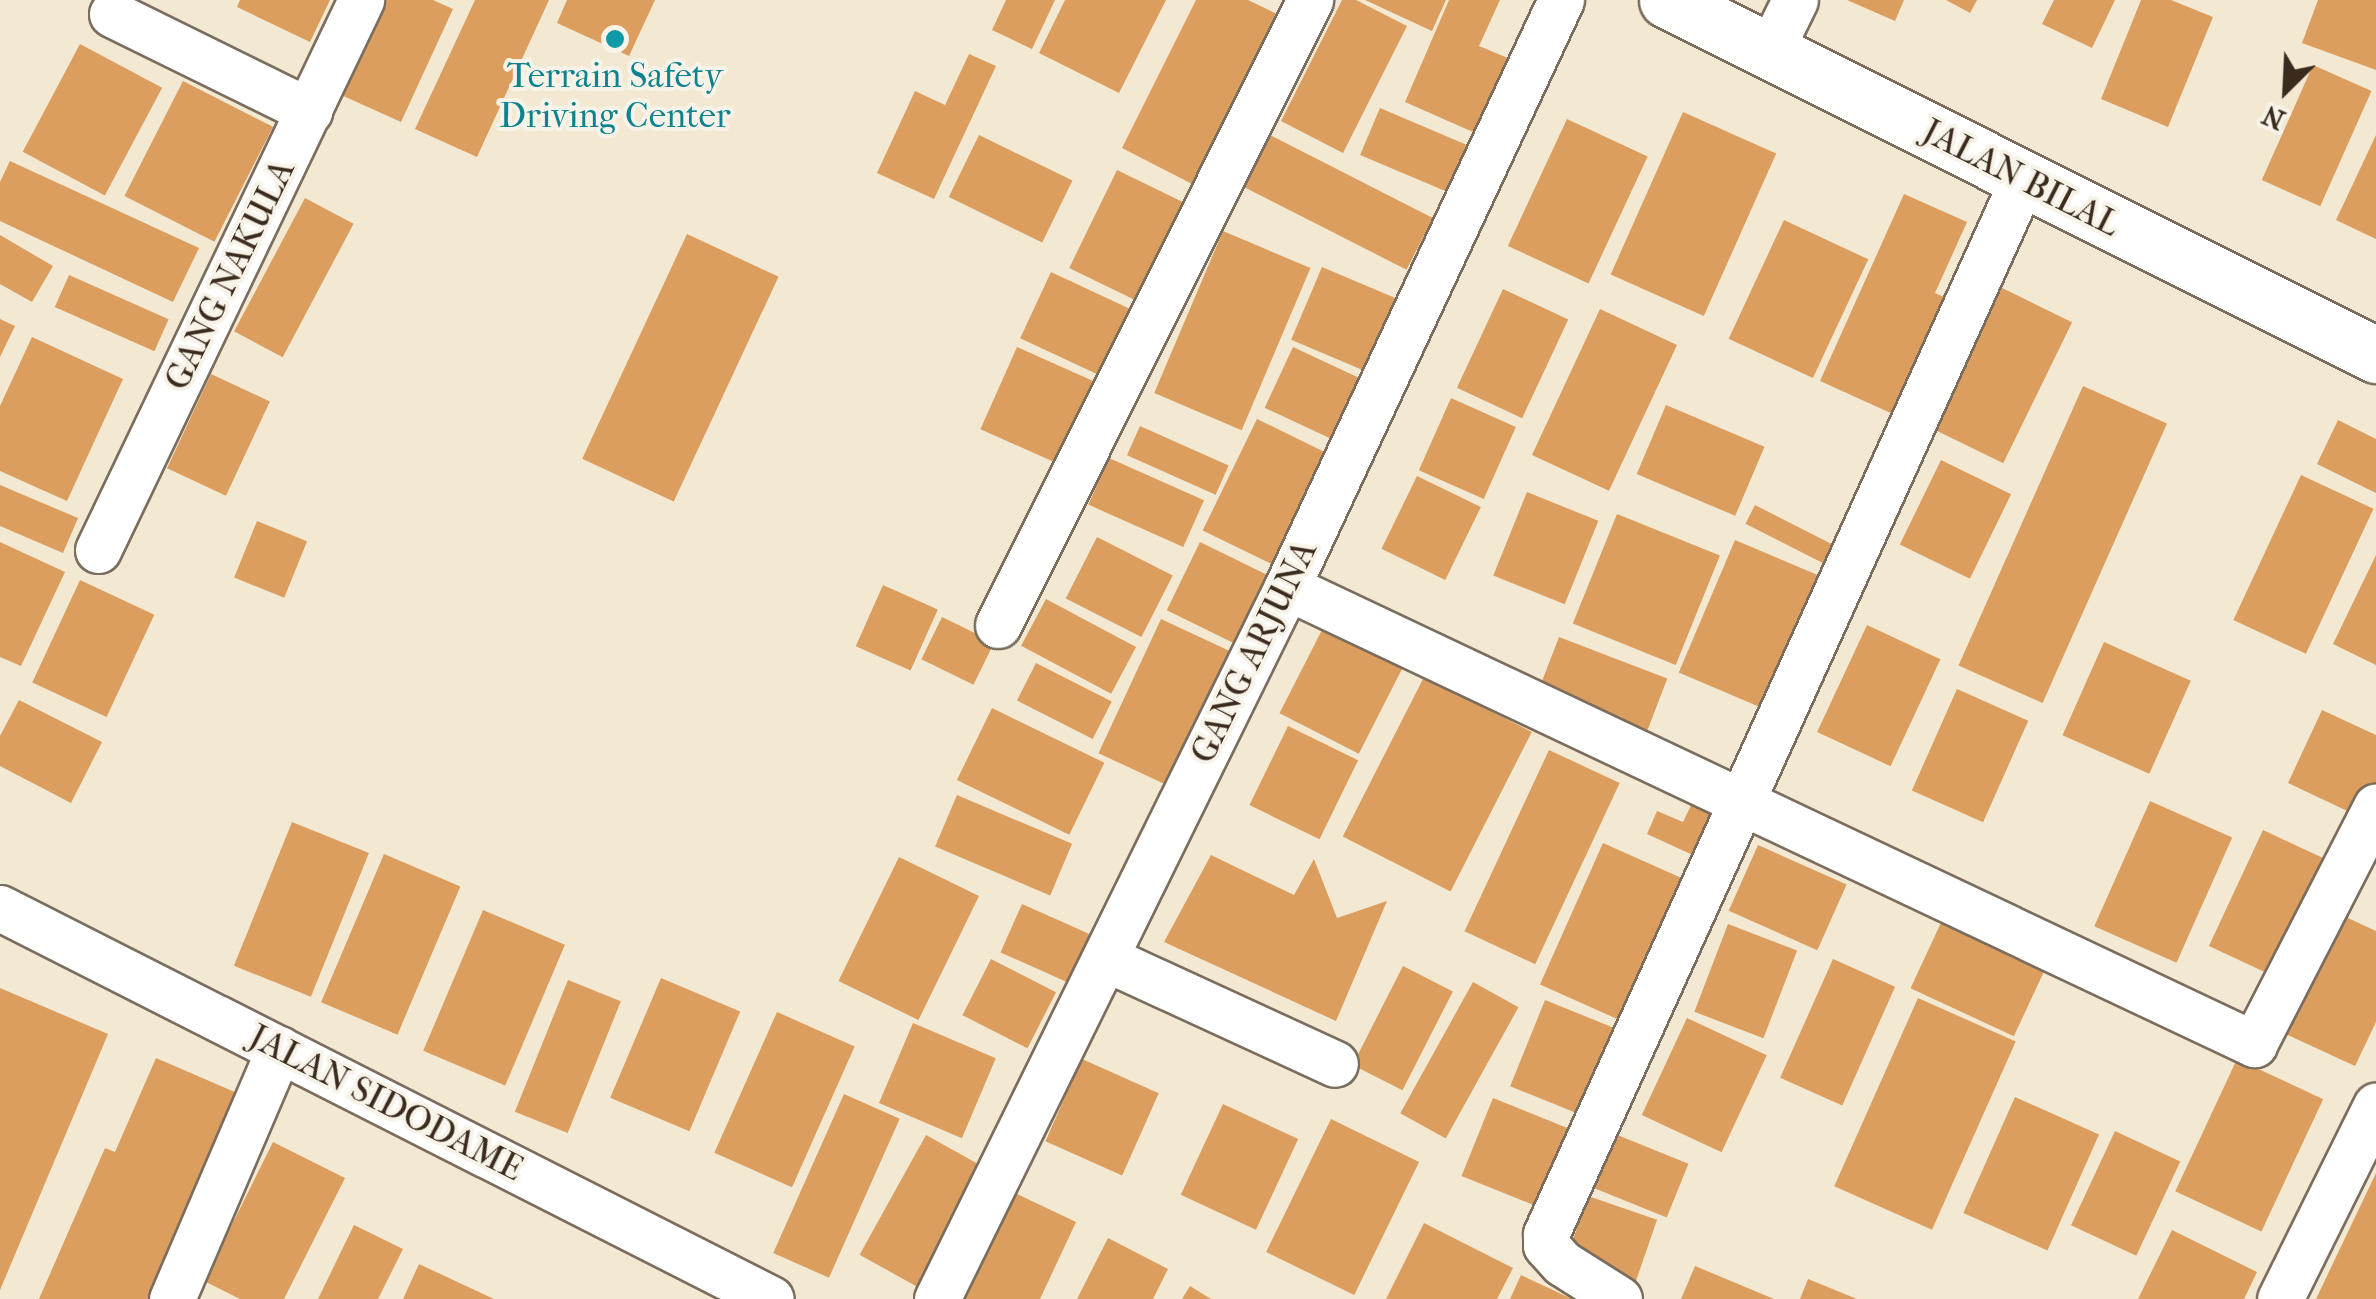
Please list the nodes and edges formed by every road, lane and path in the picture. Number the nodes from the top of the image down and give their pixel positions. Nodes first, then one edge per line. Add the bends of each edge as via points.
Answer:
1 (361, 0) edge
2 (1310, 0) edge
3 (1561, 0) edge
4 (1666, 0) edge
5 (1796, 0) edge
6 (112, 14) dead end
7 (1769, 52) junction
8 (309, 110) junction
9 (2023, 179) junction
10 (2376, 355) edge
11 (98, 550) dead end
12 (1286, 586) junction
13 (998, 624) dead end
14 (1745, 803) junction
15 (2376, 807) edge
16 (0, 908) edge
17 (1104, 958) junction
18 (280, 1050) junction
19 (1335, 1064) dead end
20 (2376, 1106) edge
21 (172, 1299) edge
22 (772, 1299) edge
23 (936, 1299) edge
24 (1619, 1299) edge
25 (2280, 1299) edge

1 - 8 street, GANG NAKULA
2 - 13 street
3 - 12 street, GANG ARJUNA
4 - 7 main road, JALAN BILAL
5 - 7 street
6 - 8 street
7 - 9 main road, JALAN BILAL
8 - 11 street, GANG NAKULA
9 - 10 main road, JALAN BILAL
9 - 14 street
12 - 14 street
12 - 17 street, GANG ARJUNA
14 - 15 street via 2254,1044
14 - 24 street via 1546,1234 1562,1262
16 - 18 street, JALAN SIDODAME
17 - 19 street
17 - 23 street, GANG ARJUNA
18 - 21 street
18 - 22 street, JALAN SIDODAME
20 - 25 street

